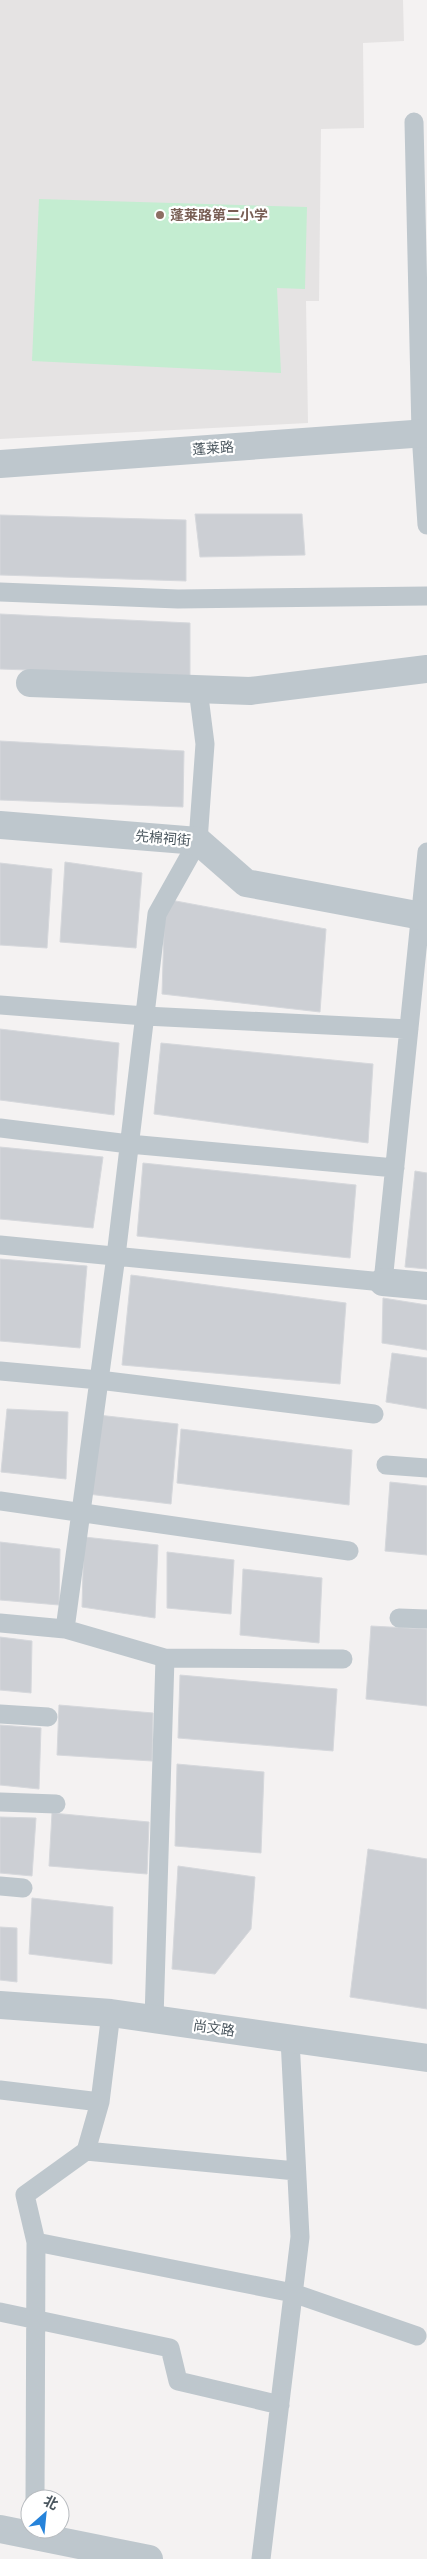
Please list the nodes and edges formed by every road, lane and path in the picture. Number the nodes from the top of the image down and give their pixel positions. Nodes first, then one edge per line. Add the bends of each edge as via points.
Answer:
1 (414, 122) dead end
2 (421, 169) edge
3 (422, 252) edge
4 (423, 345) edge
5 (424, 433) edge
6 (0, 464) edge
7 (427, 525) edge
8 (0, 592) edge
9 (427, 596) edge
10 (427, 669) edge
11 (30, 683) dead end
12 (198, 689) junction
13 (0, 824) edge
14 (198, 841) junction
15 (427, 852) edge
16 (424, 917) edge
17 (0, 1004) edge
18 (145, 1016) junction
19 (409, 1029) junction
20 (0, 1128) edge
21 (129, 1144) junction
22 (395, 1168) junction
23 (0, 1245) edge
24 (116, 1256) junction
25 (383, 1282) junction
26 (427, 1286) edge
27 (0, 1371) edge
28 (99, 1380) junction
29 (374, 1414) dead end
30 (386, 1465) dead end
31 (427, 1468) edge
32 (0, 1501) edge
33 (81, 1511) junction
34 (349, 1551) dead end
35 (399, 1618) dead end
36 (427, 1619) edge
37 (0, 1623) edge
38 (65, 1629) junction
39 (165, 1658) junction
40 (343, 1659) dead end
41 (0, 1714) edge
42 (48, 1717) dead end
43 (0, 1802) edge
44 (56, 1804) dead end
45 (0, 1886) edge
46 (23, 1888) dead end
47 (0, 2005) edge
48 (111, 2013) junction
49 (154, 2020) junction
50 (290, 2039) junction
51 (427, 2058) edge
52 (0, 2090) edge
53 (100, 2102) junction
54 (86, 2151) junction
55 (296, 2171) junction
56 (36, 2242) junction
57 (293, 2293) junction
58 (0, 2312) edge
59 (36, 2320) junction
60 (417, 2336) dead end
61 (280, 2405) junction
62 (35, 2489) edge
63 (0, 2528) edge
64 (20, 2530) edge
65 (65, 2539) edge
66 (149, 2559) edge
67 (261, 2559) edge

1 - 2 lane
2 - 3 lane
3 - 4 lane
4 - 5 lane
5 - 6 street, 蓬莱路
5 - 7 lane
8 - 9 lane via 178,599
10 - 12 street via 250,691
11 - 12 street
12 - 14 lane via 205,744
13 - 14 street, 先棉祠街
14 - 16 street, 先棉祠街 via 246,883
14 - 18 lane via 157,914
15 - 16 lane
16 - 19 lane
17 - 18 lane
18 - 19 lane
18 - 21 lane
19 - 22 lane
20 - 21 lane
21 - 22 lane
21 - 24 lane
22 - 25 lane
23 - 24 lane
24 - 25 lane
24 - 28 lane
25 - 26 street
27 - 28 lane
28 - 29 lane
28 - 33 lane
30 - 31 lane
32 - 33 lane
33 - 34 lane
33 - 38 lane
35 - 36 lane
37 - 38 lane
38 - 39 lane
39 - 40 lane
39 - 49 lane
41 - 42 lane
43 - 44 lane
45 - 46 lane
47 - 48 street, 尚文路
48 - 49 street, 尚文路
48 - 53 lane
49 - 50 street, 尚文路
50 - 51 street, 尚文路
50 - 55 lane
52 - 53 lane
53 - 54 lane
54 - 55 lane
54 - 56 lane via 25,2195
55 - 57 lane via 300,2237
56 - 57 lane
56 - 59 lane
57 - 60 lane
57 - 61 lane
58 - 59 lane
59 - 61 lane via 170,2348 178,2381
59 - 62 lane
61 - 67 lane
63 - 64 street
65 - 66 street

